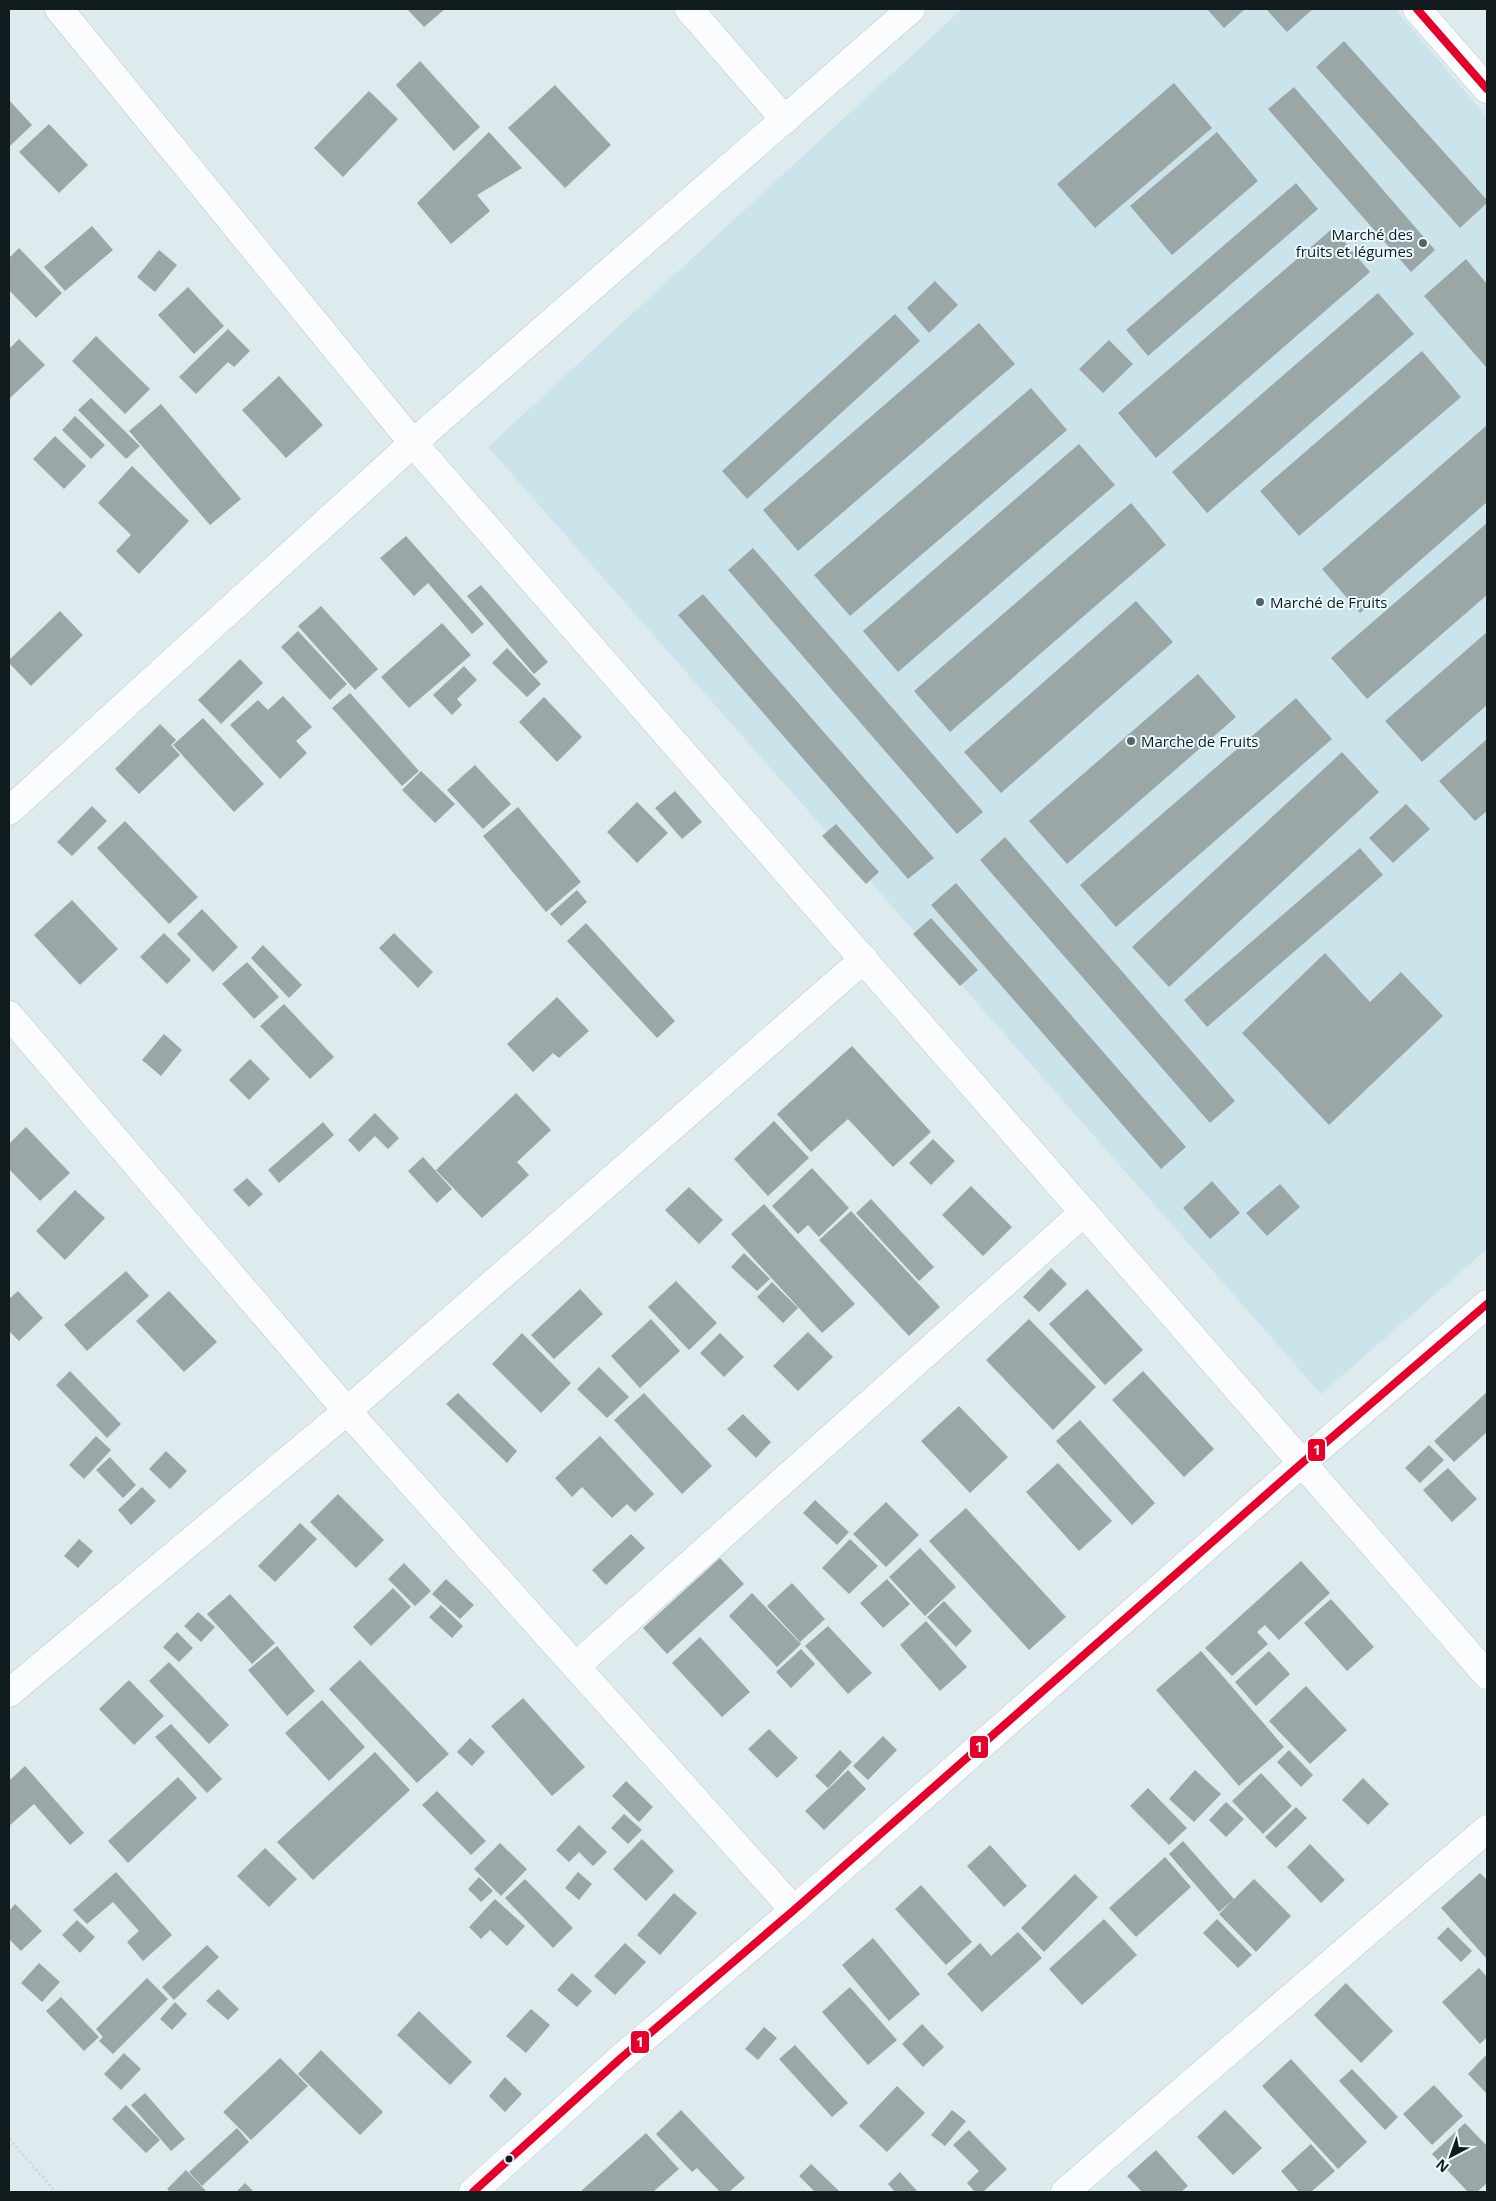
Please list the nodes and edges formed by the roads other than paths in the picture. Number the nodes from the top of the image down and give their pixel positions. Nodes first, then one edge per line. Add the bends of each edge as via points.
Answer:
1 (59, 9) edge
2 (689, 9) edge
3 (911, 9) edge
4 (1417, 9) edge
5 (1487, 89) edge
6 (785, 120) junction
7 (413, 443) junction
8 (9, 811) edge
9 (864, 960) junction
10 (9, 1015) edge
11 (1084, 1212) junction
12 (1487, 1304) edge
13 (347, 1411) junction
14 (1302, 1463) junction
15 (576, 1666) junction
16 (1487, 1675) edge
17 (9, 1693) edge
18 (1487, 1829) edge
19 (794, 1910) junction
20 (473, 2192) edge
21 (1064, 2192) edge

1 - 7 street
2 - 6 street
3 - 6 street
4 - 5 street
6 - 7 street
7 - 8 street
7 - 9 street
9 - 11 street
9 - 13 street
10 - 13 street
11 - 14 street
11 - 15 street
12 - 14 street
13 - 15 street
13 - 17 street
14 - 16 street
14 - 19 street
15 - 19 street
18 - 21 street
19 - 20 street via 621,2058

